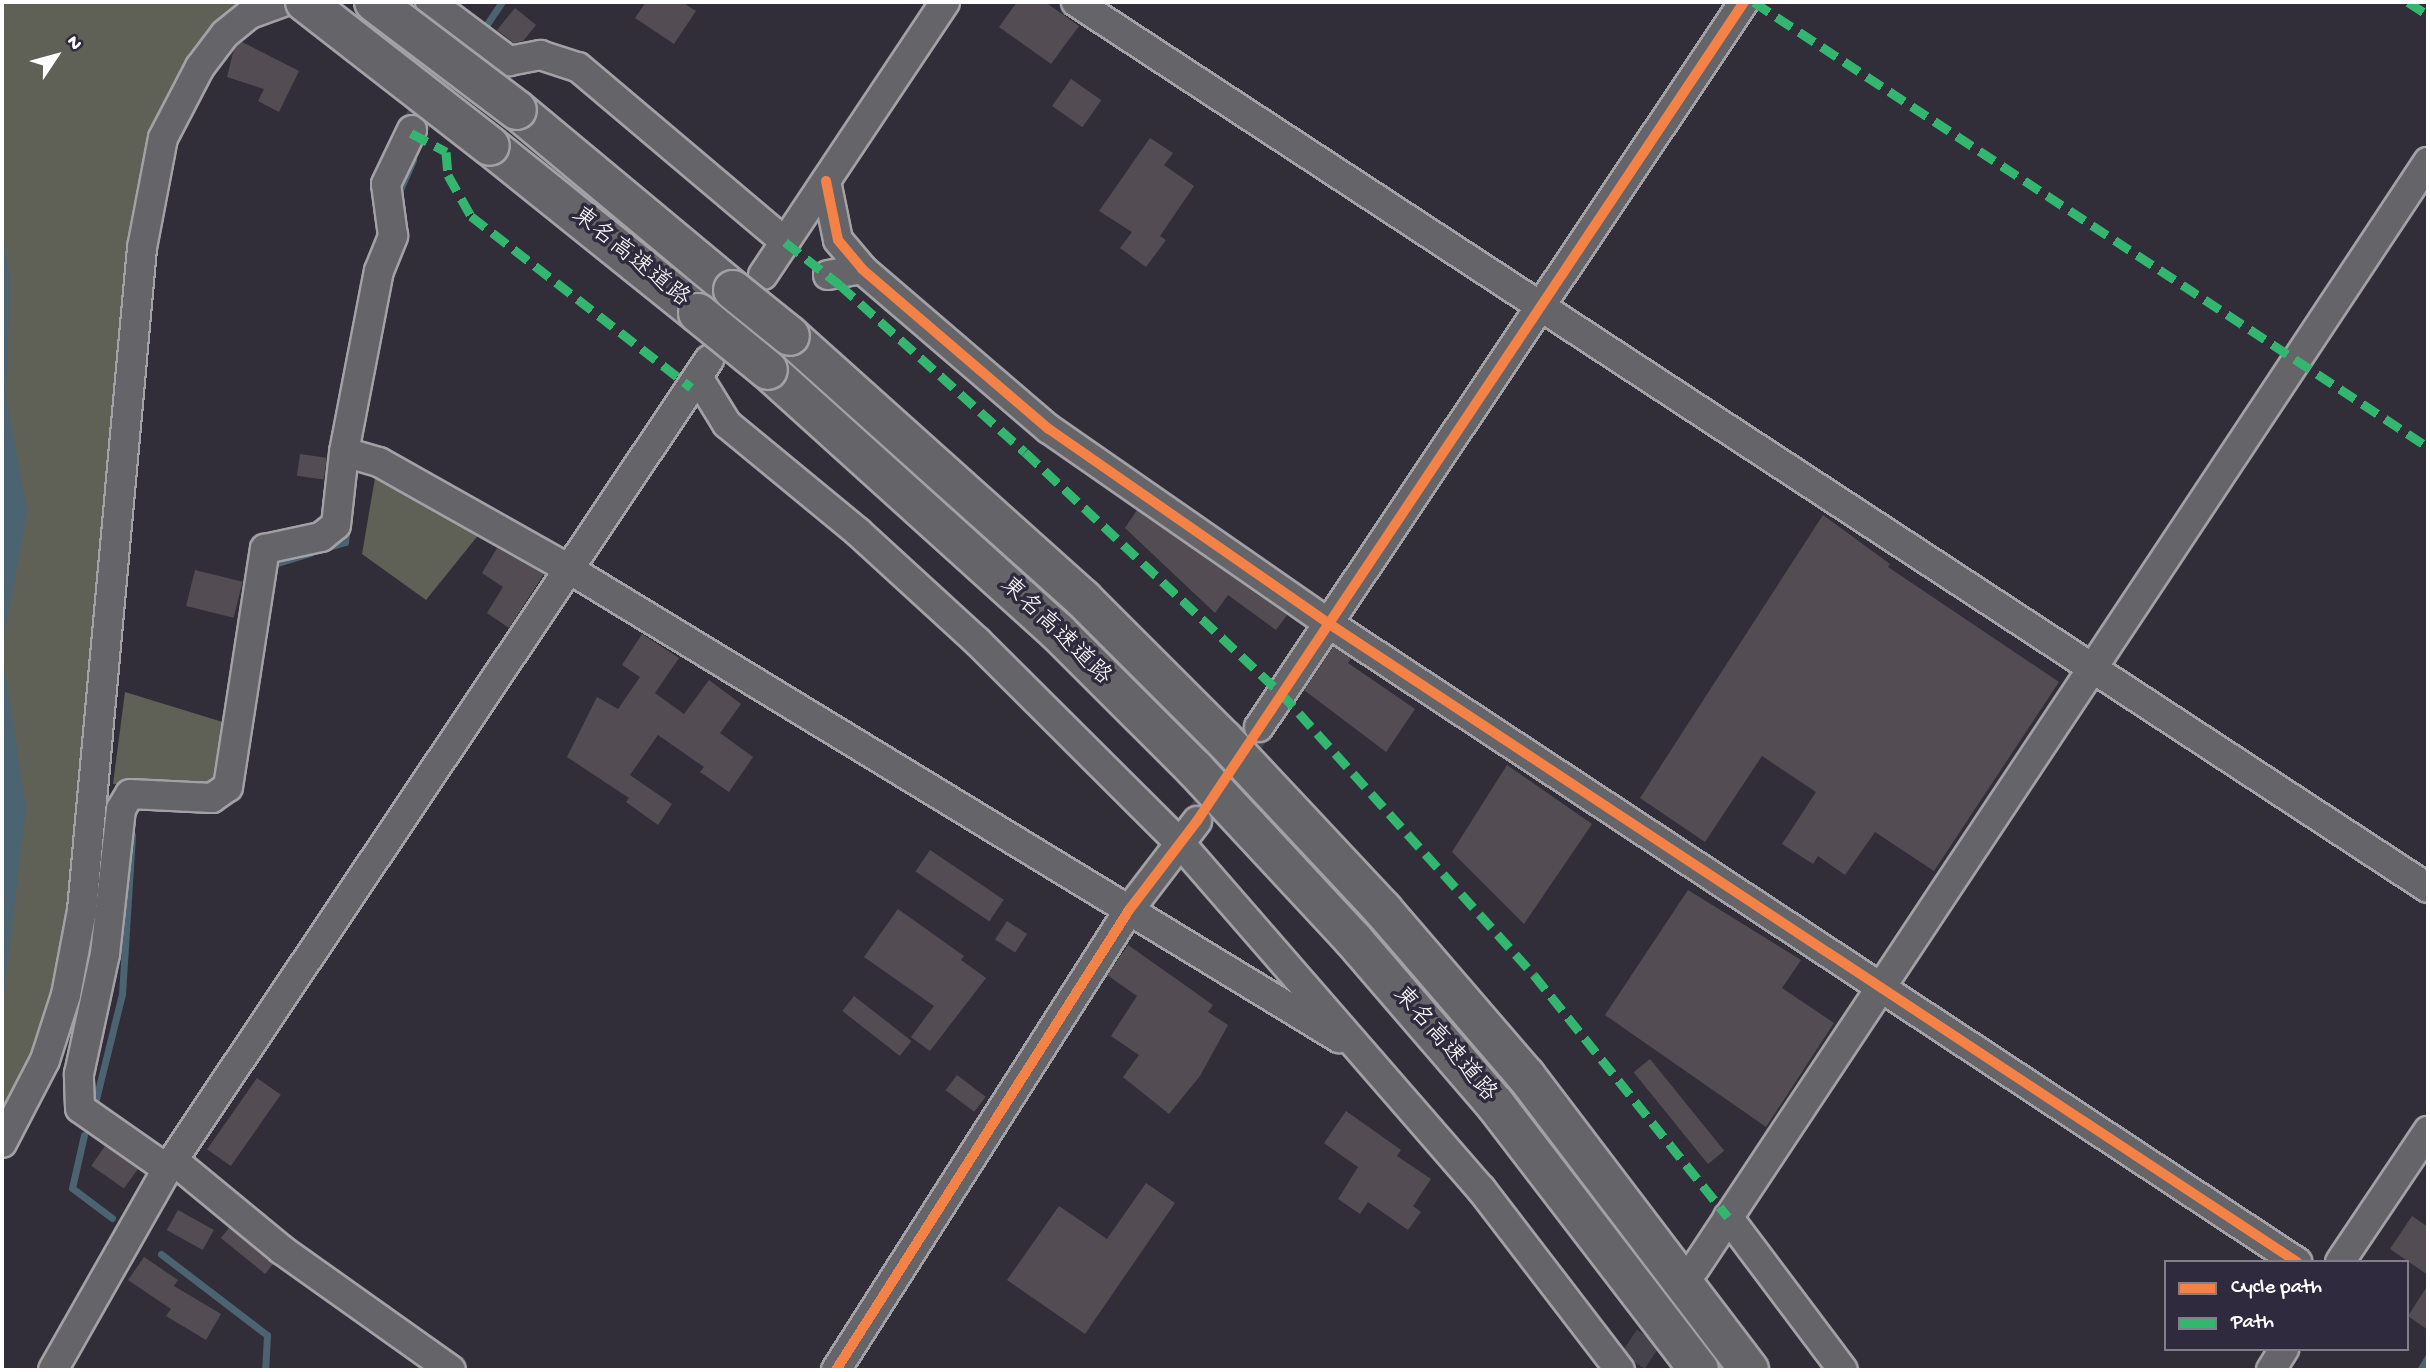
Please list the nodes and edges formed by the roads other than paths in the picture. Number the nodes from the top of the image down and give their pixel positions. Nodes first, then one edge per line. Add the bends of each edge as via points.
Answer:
1 (283, 2) edge
2 (305, 2) edge
3 (374, 2) edge
4 (430, 2) edge
5 (945, 2) edge
6 (1076, 2) edge
7 (1744, 2) edge
8 (412, 130) tunnel mouth
9 (2428, 162) edge
10 (826, 181) junction
11 (785, 242) junction
12 (862, 269) junction
13 (828, 275) dead end
14 (748, 282) junction
15 (1541, 305) junction
16 (344, 452) junction
17 (569, 569) junction
18 (1328, 622) junction
19 (2093, 668) junction
20 (1259, 727) tunnel mouth
21 (1188, 832) junction
22 (2428, 888) edge
23 (1129, 910) junction
24 (1881, 988) junction
25 (1362, 1052) junction
26 (2428, 1131) edge
27 (2, 1143) edge
28 (170, 1164) junction
29 (1728, 1217) junction
30 (2294, 1260) edge
31 (2341, 1260) edge
32 (1695, 1268) tunnel mouth
33 (2283, 1351) edge
34 (1626, 1367) edge
35 (53, 1370) edge
36 (451, 1370) edge
37 (836, 1370) edge
38 (1699, 1370) edge
39 (1749, 1370) edge
40 (1843, 1370) edge
41 (2271, 1370) edge

1 - 27 street via 250,14 225,34 200,67 163,138 142,248 82,910 66,995 45,1060
2 - 38 highway, 東名高速道路, bridge via 768,370 1058,632 1325,909 1495,1104
3 - 14 highway, 東名高速道路, bridge
4 - 11 street via 469,40 509,61 540,55 578,67
5 - 10 street
6 - 15 street
7 - 15 street
8 - 16 street via 386,184 393,236 379,271
9 - 19 street
10 - 11 street
10 - 12 street via 838,240
11 - 14 street
12 - 13 street
12 - 18 street via 1049,429
14 - 39 highway, 東名高速道路, bridge via 790,336 1083,599 1224,740 1383,910 1526,1076
15 - 18 street
15 - 19 street
16 - 17 street via 379,462
16 - 28 street via 337,525 321,537 265,549 228,787 212,798 130,794 121,809 105,954 79,1074 80,1108
17 - 21 street via 704,369 727,424 859,533
17 - 23 street
17 - 28 street
18 - 20 street
18 - 24 street
19 - 22 street
19 - 24 street
21 - 23 street
21 - 25 street
23 - 25 street
23 - 37 street
24 - 29 street
24 - 30 street
25 - 34 street
26 - 31 street
28 - 35 street
28 - 36 street
29 - 32 street
29 - 40 street
33 - 41 street

